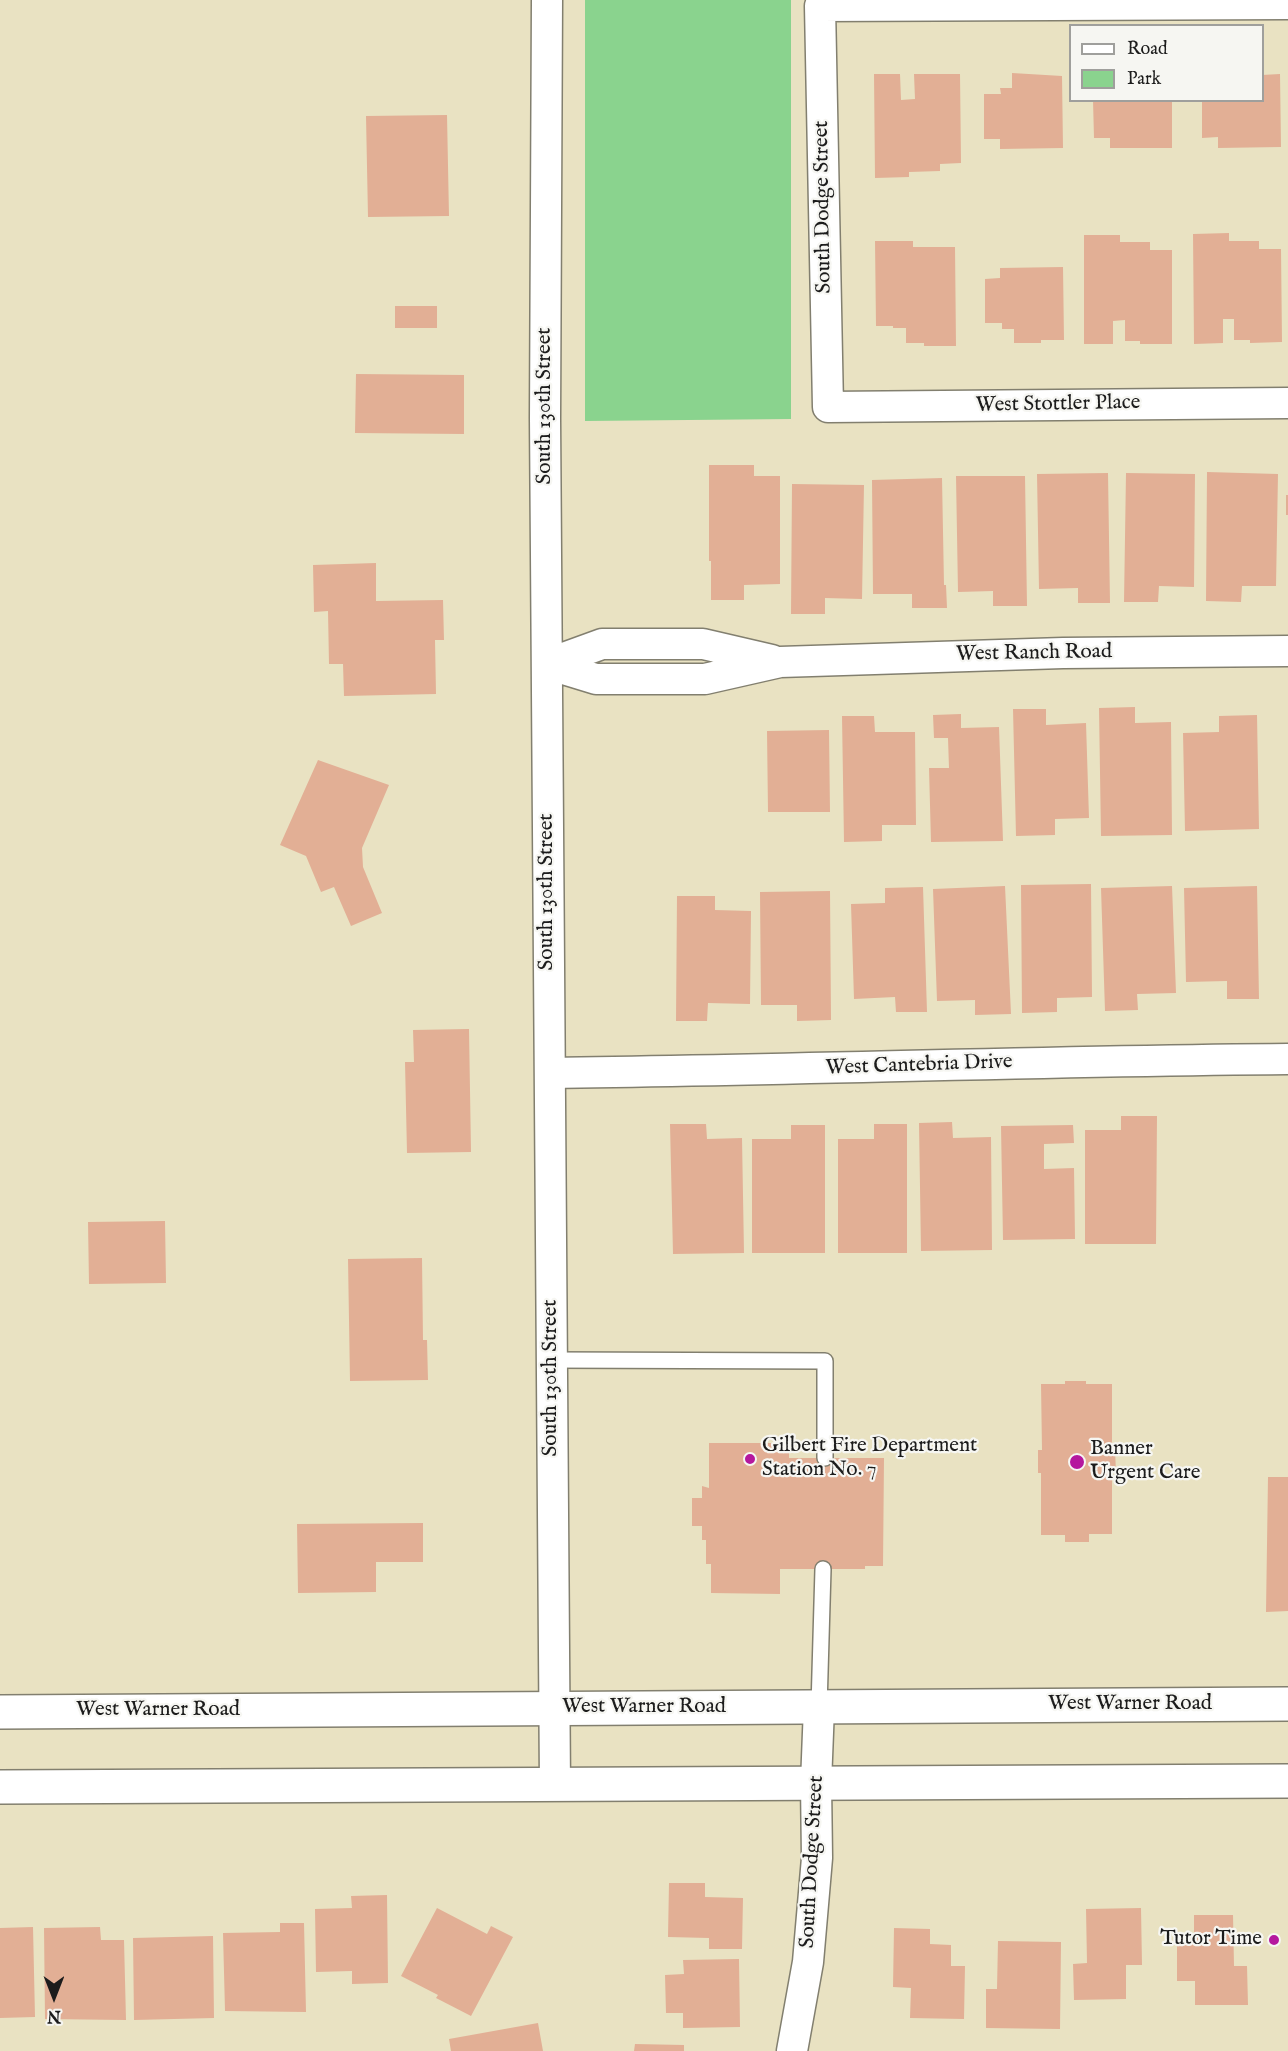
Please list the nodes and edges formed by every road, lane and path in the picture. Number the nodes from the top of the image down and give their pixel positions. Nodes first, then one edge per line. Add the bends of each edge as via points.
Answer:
1 (547, 0) edge
2 (1288, 4) edge
3 (1288, 403) edge
4 (828, 407) joint
5 (1288, 651) edge
6 (547, 664) junction
7 (1288, 1059) edge
8 (550, 1073) junction
9 (552, 1360) junction
10 (825, 1458) dead end
11 (823, 1569) dead end
12 (1288, 1704) edge
13 (819, 1707) junction
14 (554, 1709) junction
15 (0, 1712) edge
16 (1288, 1781) edge
17 (816, 1783) junction
18 (555, 1784) junction
19 (0, 1787) edge
20 (792, 2051) edge

1 - 6 street, South 130th Street
2 - 4 street, South Dodge Street via 820,6
3 - 4 street, West Stottler Place
5 - 6 street, West Ranch Road via 780,662 705,679 596,679
6 - 8 street, South 130th Street
7 - 8 street, West Cantebria Drive
8 - 9 street, South 130th Street
9 - 10 lane via 825,1361
9 - 14 street, South 130th Street
11 - 13 lane
12 - 13 main road, West Warner Road
13 - 14 main road, West Warner Road
13 - 17 street, South Dodge Street
14 - 15 main road, West Warner Road
14 - 18 street, South 130th Street
16 - 17 main road
17 - 18 main road
17 - 20 street, South Dodge Street via 817,1858 808,1962
18 - 19 main road

